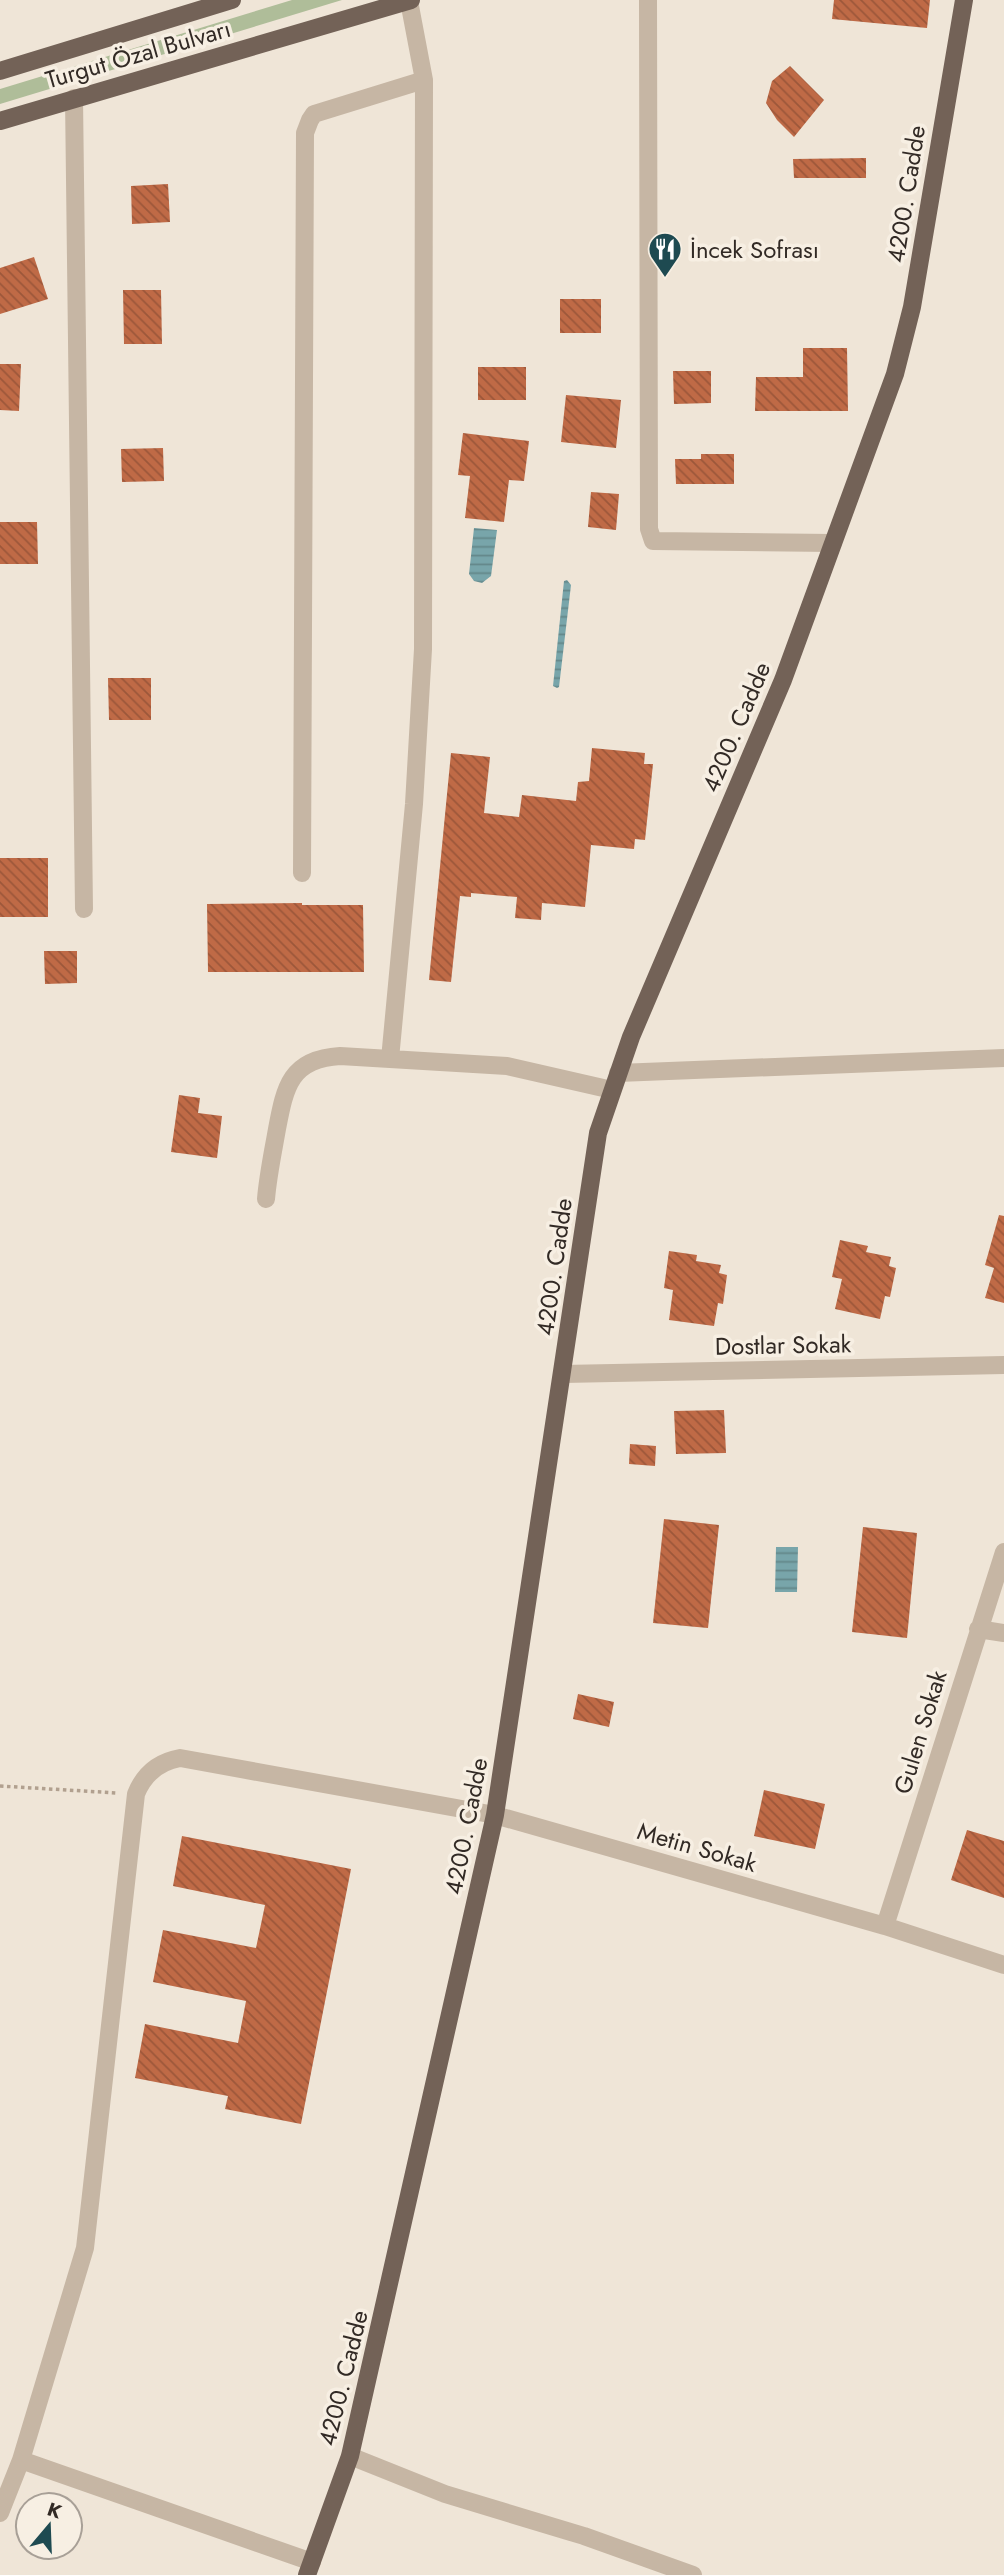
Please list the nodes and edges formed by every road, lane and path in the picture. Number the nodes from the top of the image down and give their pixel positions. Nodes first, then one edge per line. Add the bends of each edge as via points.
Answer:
1 (232, 0) edge
2 (410, 0) edge
3 (648, 0) edge
4 (964, 0) edge
5 (0, 71) edge
6 (424, 80) junction
7 (74, 98) junction
8 (0, 121) edge
9 (833, 543) junction
10 (302, 873) dead end
11 (84, 909) dead end
12 (390, 1059) junction
13 (1004, 1059) edge
14 (615, 1082) junction
15 (266, 1199) dead end
16 (1004, 1365) edge
17 (563, 1374) junction
18 (1004, 1552) edge
19 (978, 1629) junction
20 (1004, 1633) edge
21 (0, 1786) edge
22 (136, 1794) junction
23 (495, 1815) junction
24 (885, 1926) junction
25 (1004, 1965) edge
26 (350, 2456) junction
27 (21, 2460) junction
28 (0, 2513) edge
29 (310, 2569) edge
30 (693, 2575) edge

1 - 5 main road, Turgut Özal Bulvarı
2 - 6 street
2 - 7 main road, Turgut Özal Bulvarı
3 - 9 street via 649,529 653,541
4 - 9 main road, 4200. Cadde via 912,307 895,374
6 - 10 street via 314,114 305,133
6 - 12 street via 423,661
7 - 8 main road, Turgut Özal Bulvarı
7 - 11 street
9 - 14 main road, 4200. Cadde via 783,680
12 - 14 street via 507,1066
12 - 15 street via 327,1057 296,1073 285,1090
13 - 14 street
14 - 17 main road, 4200. Cadde via 598,1133
16 - 17 street, Dostlar Sokak
17 - 23 main road, 4200. Cadde
18 - 19 street, Gulen Sokak
19 - 20 street
19 - 24 street, Gulen Sokak
21 - 22 path
22 - 23 street, Metin Sokak via 152,1770 180,1758
22 - 27 street via 85,2248
23 - 24 street, Metin Sokak
23 - 26 main road, 4200. Cadde
24 - 25 street, Metin Sokak
26 - 29 main road, 4200. Cadde
26 - 30 street via 445,2494
27 - 28 street
27 - 29 street

